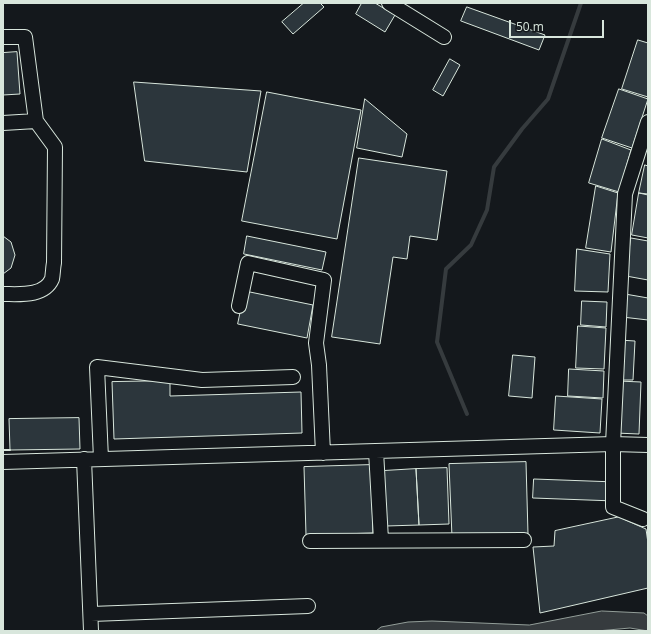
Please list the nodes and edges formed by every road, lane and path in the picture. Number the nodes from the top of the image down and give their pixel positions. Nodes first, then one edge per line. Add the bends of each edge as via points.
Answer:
1 (389, 3) edge
2 (3, 37) edge
3 (444, 37) dead end
4 (36, 121) junction
5 (648, 122) edge
6 (3, 123) edge
7 (3, 294) edge
8 (239, 306) dead end
9 (293, 377) dead end
10 (613, 444) junction
11 (648, 445) edge
12 (376, 451) junction
13 (323, 453) junction
14 (84, 459) junction
15 (101, 459) junction
16 (3, 462) edge
17 (643, 519) dead end
18 (380, 540) junction
19 (524, 540) dead end
20 (310, 541) dead end
21 (308, 606) dead end
22 (91, 614) junction
23 (90, 631) edge

1 - 3 street
2 - 4 street via 25,37
4 - 6 street
4 - 7 street via 55,147 52,279 41,290 30,294
5 - 10 street via 625,194
8 - 13 street via 248,263 324,280 316,343 320,365
9 - 15 street via 202,380 97,367
10 - 11 street
10 - 12 street
10 - 17 street via 613,507
12 - 13 street
12 - 18 street
13 - 15 street
14 - 15 street
14 - 16 street
14 - 22 street
18 - 19 street
18 - 20 street
21 - 22 street
22 - 23 street

